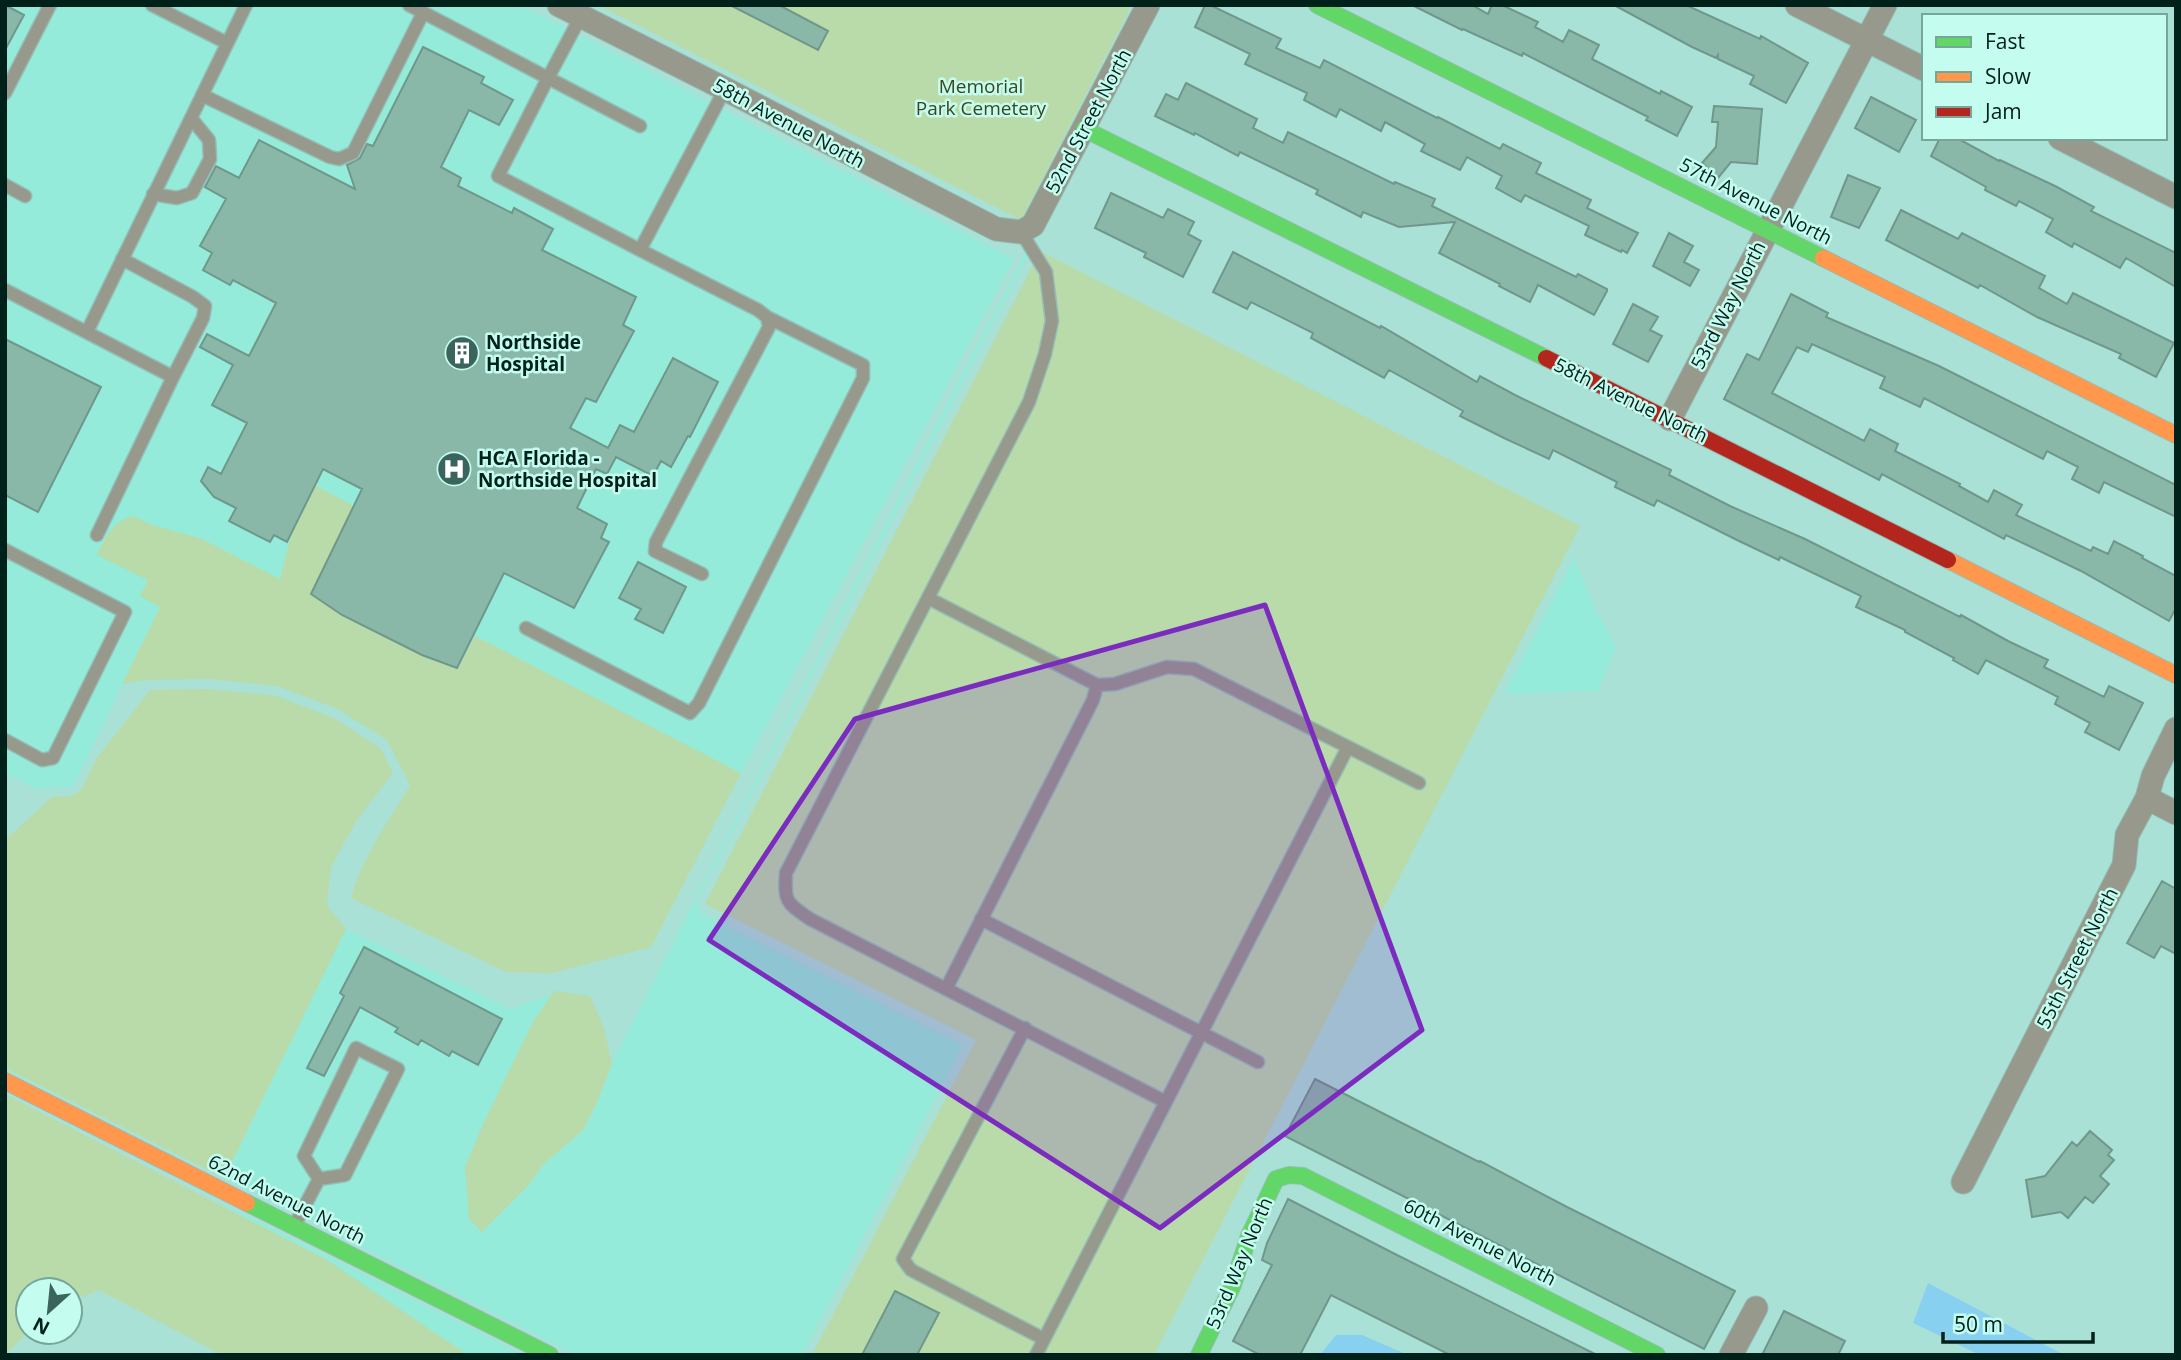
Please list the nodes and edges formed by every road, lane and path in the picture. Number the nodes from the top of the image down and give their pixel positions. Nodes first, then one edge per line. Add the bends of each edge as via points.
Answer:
1 (50, 5) edge
2 (152, 5) edge
3 (246, 5) edge
4 (409, 5) edge
5 (559, 5) edge
6 (1148, 5) edge
7 (1317, 5) edge
8 (1797, 5) edge
9 (1885, 5) edge
10 (423, 13) junction
11 (580, 16) junction
12 (1867, 41) junction
13 (228, 43) junction
14 (1922, 68) edge
15 (548, 78) junction
16 (725, 89) junction
17 (5, 93) edge
18 (202, 95) junction
19 (191, 118) junction
20 (640, 126) dead end
21 (1084, 129) junction
22 (2064, 140) edge
23 (5, 185) edge
24 (153, 194) junction
25 (25, 196) dead end
26 (2176, 197) edge
27 (1767, 230) junction
28 (1021, 232) junction
29 (640, 250) junction
30 (122, 259) junction
31 (5, 290) edge
32 (767, 317) junction
33 (86, 332) junction
34 (173, 377) junction
35 (1670, 419) junction
36 (2176, 435) edge
37 (97, 535) dead end
38 (5, 550) edge
39 (702, 574) dead end
40 (928, 598) junction
41 (526, 628) dead end
42 (2176, 674) edge
43 (1097, 685) junction
44 (2176, 729) edge
45 (5, 740) edge
46 (1349, 747) junction
47 (1419, 783) dead end
48 (2147, 798) junction
49 (2176, 813) edge
50 (981, 919) junction
51 (946, 989) junction
52 (1025, 1028) junction
53 (1201, 1034) junction
54 (1258, 1062) dead end
55 (5, 1081) edge
56 (1166, 1102) junction
57 (1283, 1175) joint
58 (319, 1179) junction
59 (1963, 1182) dead end
60 (294, 1226) junction
61 (1756, 1308) dead end
62 (1044, 1339) junction
63 (550, 1355) edge
64 (1036, 1355) edge
65 (1199, 1355) edge
66 (1657, 1355) edge
67 (1731, 1355) edge

1 - 17 lane
2 - 13 lane
3 - 13 lane
4 - 10 lane
5 - 11 street, 58th Avenue North
6 - 21 street, 52nd Street North
7 - 27 street, 57th Avenue North
8 - 12 street
9 - 12 street, 53rd Way North
10 - 15 lane
10 - 18 lane via 353,153 339,159
11 - 15 lane
11 - 16 street, 58th Avenue North
12 - 14 street
12 - 27 street, 53rd Way North
13 - 18 lane
15 - 20 lane
15 - 29 lane via 498,176
16 - 28 street, 58th Avenue North via 996,229
16 - 29 lane
18 - 19 lane
19 - 24 lane
19 - 24 lane via 209,140 210,159 192,193 177,198
21 - 28 street, 52nd Street North via 1033,225
21 - 35 street, 58th Avenue North
22 - 26 street
23 - 25 lane
24 - 30 lane
27 - 35 street, 53rd Way North
27 - 36 street, 57th Avenue North
28 - 40 lane via 1046,272 1052,321 1045,354 1029,402
29 - 32 lane
30 - 33 lane
30 - 34 lane via 205,306
31 - 33 lane
32 - 39 lane via 769,327 656,542 655,551
32 - 41 lane via 863,365 863,378 699,703 690,713
33 - 34 lane
34 - 37 lane
35 - 42 street, 58th Avenue North
38 - 45 lane via 125,612 53,758 42,760
40 - 43 lane
40 - 51 lane via 786,873 785,891 789,904 810,919
43 - 46 lane via 1115,684 1167,667 1194,669
43 - 50 lane
44 - 48 street, 55th Street North
46 - 47 lane
46 - 53 lane
48 - 49 street
48 - 59 street, 55th Street North via 2127,835 2124,865
50 - 51 lane
50 - 53 lane
51 - 52 lane
52 - 56 lane
52 - 62 lane via 903,1259 911,1270
53 - 54 lane
53 - 56 lane
55 - 60 street, 62nd Avenue North
56 - 62 lane
57 - 65 street, 53rd Way North via 1276,1179 1249,1236 1233,1284
57 - 66 street, 60th Avenue North via 1303,1176
58 - 58 lane via 345,1175 398,1069 356,1048 304,1156
58 - 60 lane
60 - 63 street, 62nd Avenue North
61 - 67 street
62 - 64 lane

